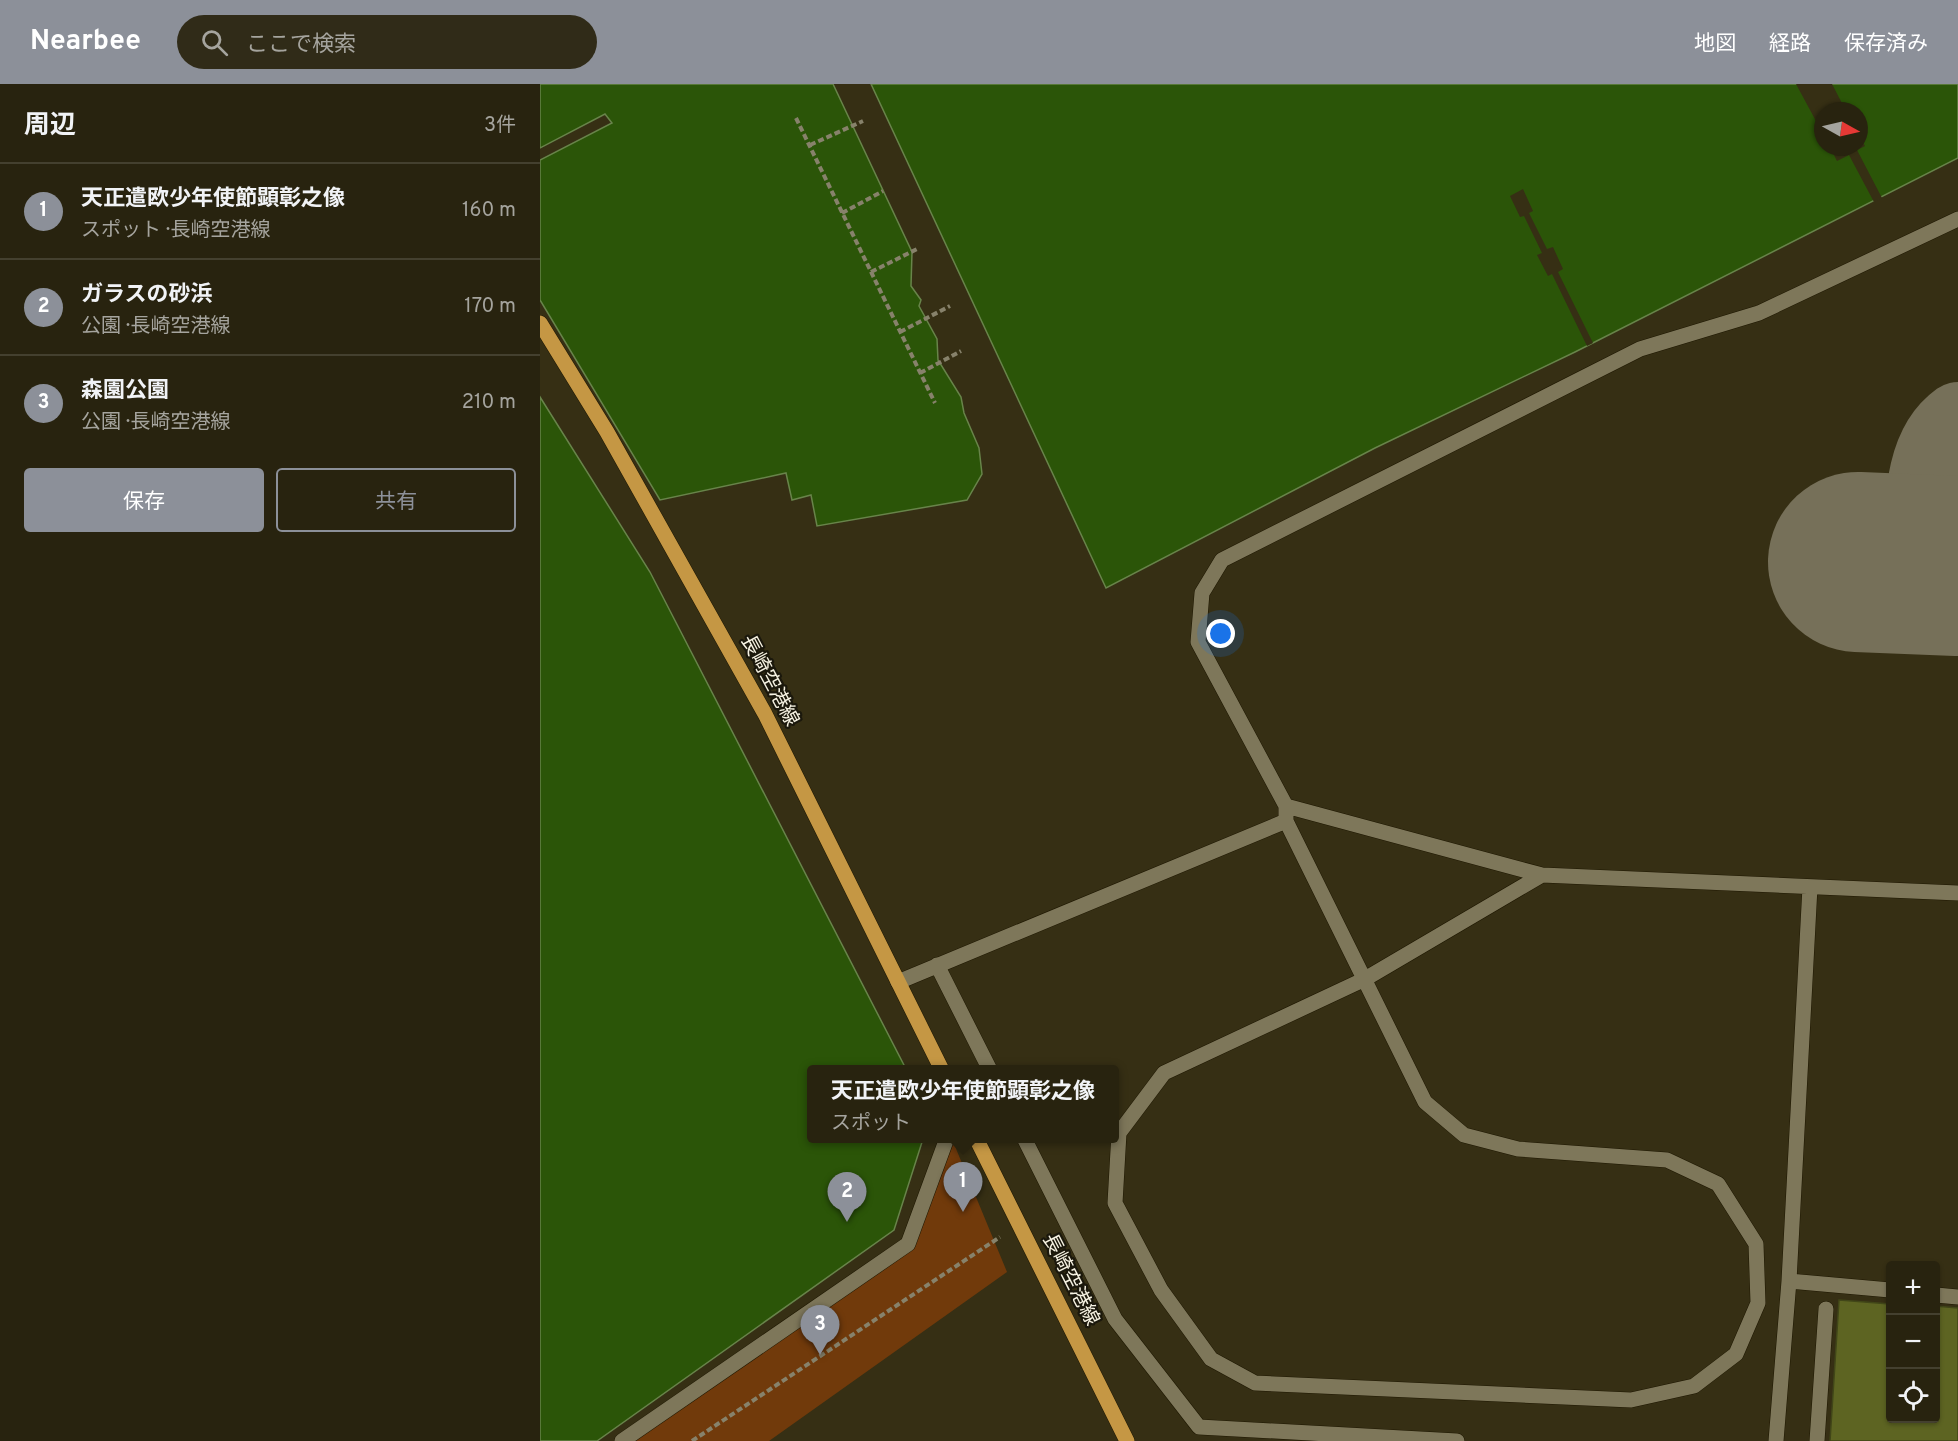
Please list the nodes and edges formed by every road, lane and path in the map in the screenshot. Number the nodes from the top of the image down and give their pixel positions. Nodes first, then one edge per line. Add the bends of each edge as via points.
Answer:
1 (796, 118) dead end
2 (863, 121) dead end
3 (810, 145) junction
4 (883, 191) dead end
5 (842, 213) junction
6 (1958, 219) edge
7 (919, 248) dead end
8 (871, 272) junction
9 (950, 306) dead end
10 (540, 323) edge
11 (900, 332) junction
12 (961, 351) dead end
13 (920, 373) junction
14 (935, 404) dead end
15 (1286, 813) junction
16 (1542, 875) junction
17 (1810, 887) junction
18 (1958, 893) edge
19 (937, 965) junction
20 (1365, 979) junction
21 (898, 982) junction
22 (940, 1065) edge
23 (987, 1065) edge
24 (1119, 1133) edge
25 (945, 1143) edge
26 (978, 1143) edge
27 (1027, 1143) edge
28 (1118, 1143) edge
29 (1000, 1237) dead end
30 (1790, 1281) junction
31 (1886, 1290) edge
32 (1940, 1295) edge
33 (1958, 1297) edge
34 (1826, 1309) dead end
35 (622, 1441) edge
36 (692, 1441) edge
37 (1127, 1441) edge
38 (1457, 1441) edge
39 (1776, 1441) edge
40 (1817, 1441) edge

1 - 3 path
2 - 3 path
3 - 5 path
4 - 5 path
5 - 8 path
6 - 15 street via 1760,313 1640,348 1222,560 1202,593 1198,642
7 - 8 path
8 - 11 path
9 - 11 path
10 - 21 main road, 長崎空港線 via 607,432 765,714
11 - 13 path
12 - 13 path
13 - 14 path
15 - 16 street
15 - 19 street
15 - 20 street
16 - 17 street
16 - 20 street
17 - 18 street
17 - 30 street
19 - 21 street
19 - 23 street
20 - 24 street via 1164,1073
20 - 28 street via 1425,1102 1464,1136 1518,1149 1666,1160 1718,1184 1756,1244 1758,1303 1736,1354 1694,1386 1631,1400 1255,1383 1211,1359 1161,1290 1114,1203
21 - 22 main road, 長崎空港線
25 - 35 street via 908,1244
26 - 37 main road, 長崎空港線
27 - 38 street via 1115,1319 1199,1427
29 - 36 path
30 - 31 street
30 - 39 street
32 - 33 street
34 - 40 street

